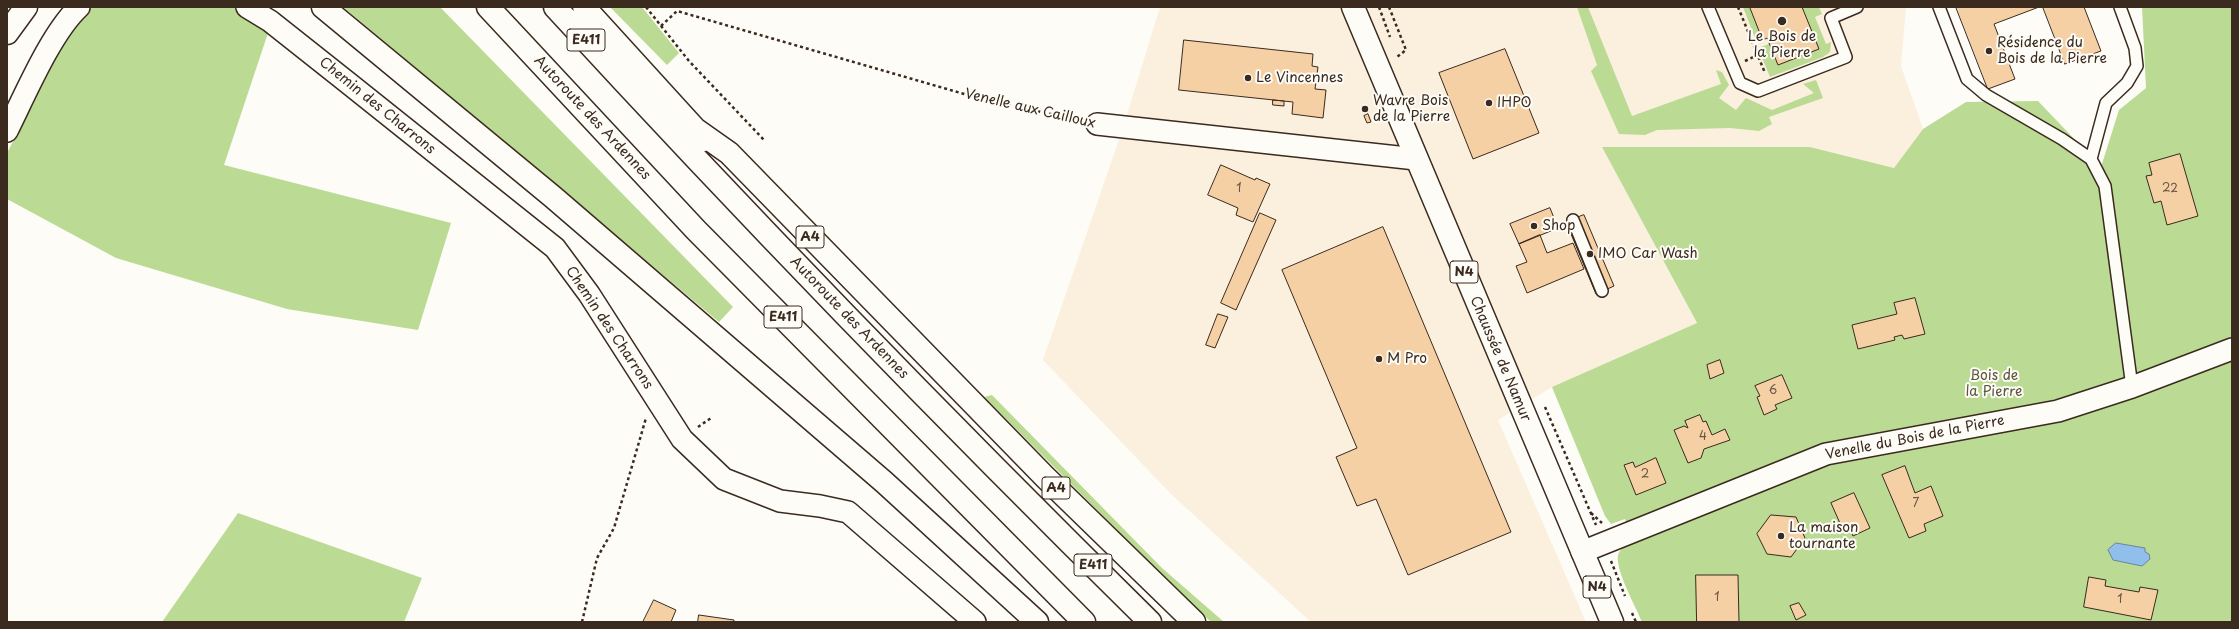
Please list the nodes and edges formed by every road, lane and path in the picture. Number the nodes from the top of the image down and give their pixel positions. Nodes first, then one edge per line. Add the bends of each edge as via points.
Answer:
1 (26, 7) edge
2 (79, 7) edge
3 (247, 7) edge
4 (323, 7) edge
5 (488, 7) edge
6 (555, 7) edge
7 (584, 7) edge
8 (646, 7) edge
9 (1353, 7) edge
10 (1379, 7) edge
11 (1389, 7) edge
12 (1708, 7) edge
13 (1738, 7) edge
14 (1857, 7) edge
15 (1938, 7) edge
16 (2120, 7) edge
17 (661, 26) junction
18 (7, 33) edge
19 (1391, 41) dead end
20 (1395, 52) dead end
21 (1770, 86) junction
22 (1097, 124) joint
23 (695, 129) junction
24 (7, 130) edge
25 (765, 141) dead end
26 (1416, 159) junction
27 (2091, 159) junction
28 (1572, 220) dead end
29 (1602, 291) dead end
30 (2232, 349) edge
31 (2132, 387) junction
32 (653, 393) junction
33 (1035, 508) junction
34 (1582, 552) junction
35 (582, 622) edge
36 (975, 622) edge
37 (1037, 622) edge
38 (1084, 622) edge
39 (1150, 622) edge
40 (1194, 622) edge
41 (1612, 622) edge

1 - 18 main road
2 - 24 street via 47,53
3 - 32 street, Chemin des Charrons via 270,21 555,248 589,294
4 - 37 main road via 553,197 878,476
5 - 38 main road, Autoroute des Ardennes / E411 via 696,230
6 - 33 main road, Autoroute des Ardennes / E411 via 755,221
7 - 23 main road
8 - 17 path
9 - 26 main road, Chaussée de Namur / N4
10 - 19 path
11 - 20 path via 1406,50 1397,58
12 - 21 lane via 1740,83 1758,91
13 - 21 path
14 - 21 lane via 1831,18 1846,57
15 - 27 lane via 1967,79 1986,95
16 - 27 lane via 2135,48 2137,66 2127,83 2106,102
17 - 22 path, Venelle aux Cailloux via 676,11 985,100
17 - 25 path
22 - 26 street, Venelle aux Cailloux
23 - 33 main road via 1002,446
23 - 40 main road, A4 via 729,153 1045,477
26 - 34 main road, Chaussée de Namur / N4
27 - 31 lane via 2105,186
28 - 29 lane
30 - 31 street, Venelle du Bois de la Pierre
31 - 34 street, Venelle du Bois de la Pierre via 2044,414 1826,454
32 - 35 path via 614,528 597,558
32 - 36 street, Chemin des Charrons via 682,439 724,478 780,501 848,512
33 - 39 main road, Autoroute des Ardennes / E411
34 - 41 main road, Chaussée de Namur / N4

